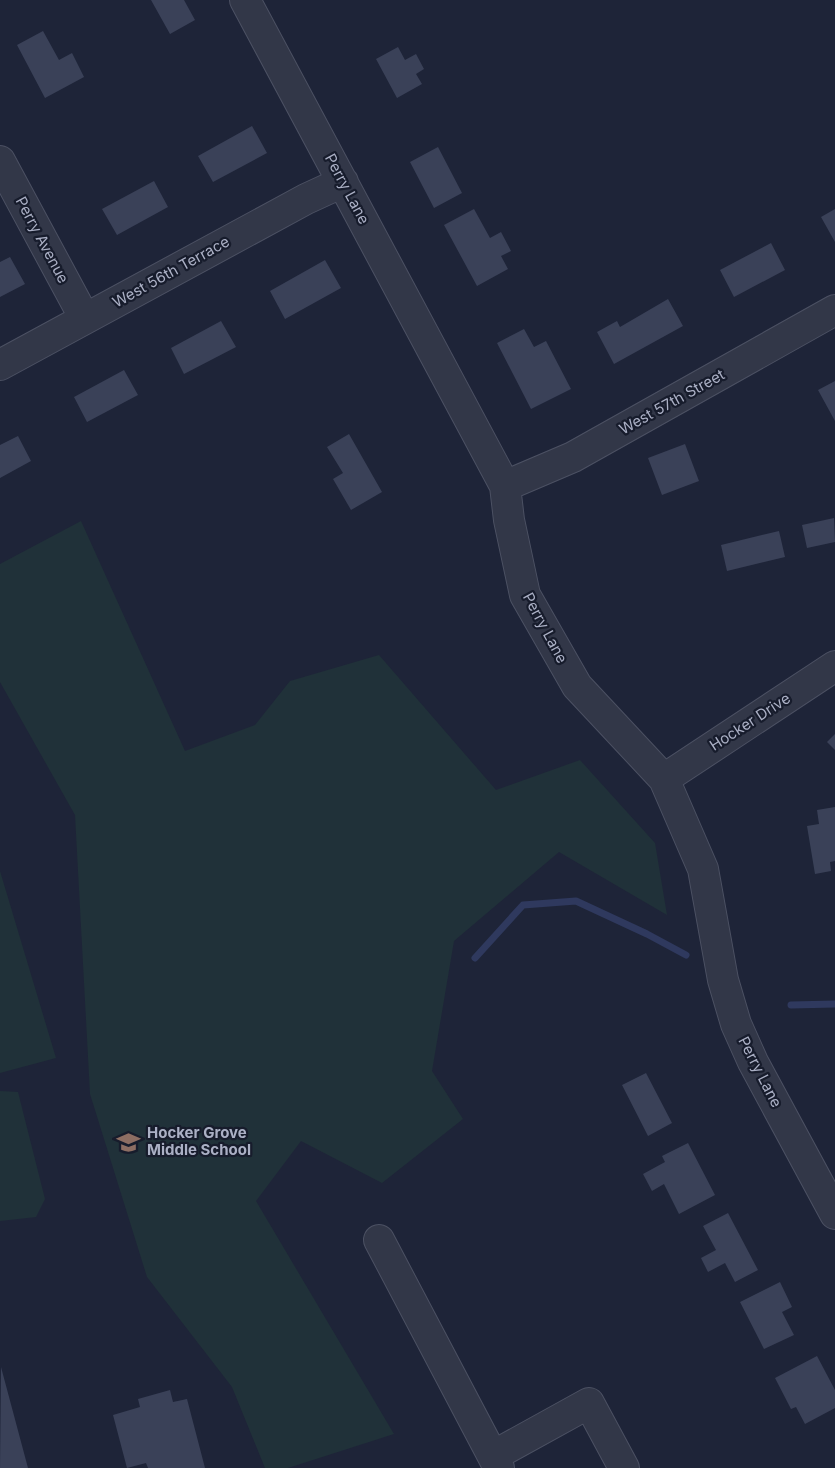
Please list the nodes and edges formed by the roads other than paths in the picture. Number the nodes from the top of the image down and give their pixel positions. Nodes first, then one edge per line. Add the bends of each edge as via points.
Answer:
1 (245, 0) edge
2 (0, 161) edge
3 (343, 182) junction
4 (835, 310) edge
5 (85, 319) junction
6 (0, 365) edge
7 (505, 486) junction
8 (835, 666) edge
9 (664, 779) junction
10 (835, 1214) edge
11 (379, 1240) dead end
12 (496, 1462) edge
13 (624, 1468) edge

1 - 3 street, Perry Lane
2 - 5 street, Perry Avenue
3 - 5 street, West 56th Terrace
3 - 7 street, Perry Lane
4 - 7 street, West 57th Street via 573,457
5 - 6 street, West 56th Terrace
7 - 9 street, Perry Lane via 525,595 577,686
8 - 9 street, Hocker Drive
9 - 10 street, Perry Lane via 703,869 723,980 736,1024
11 - 12 street
12 - 13 street via 590,1403

